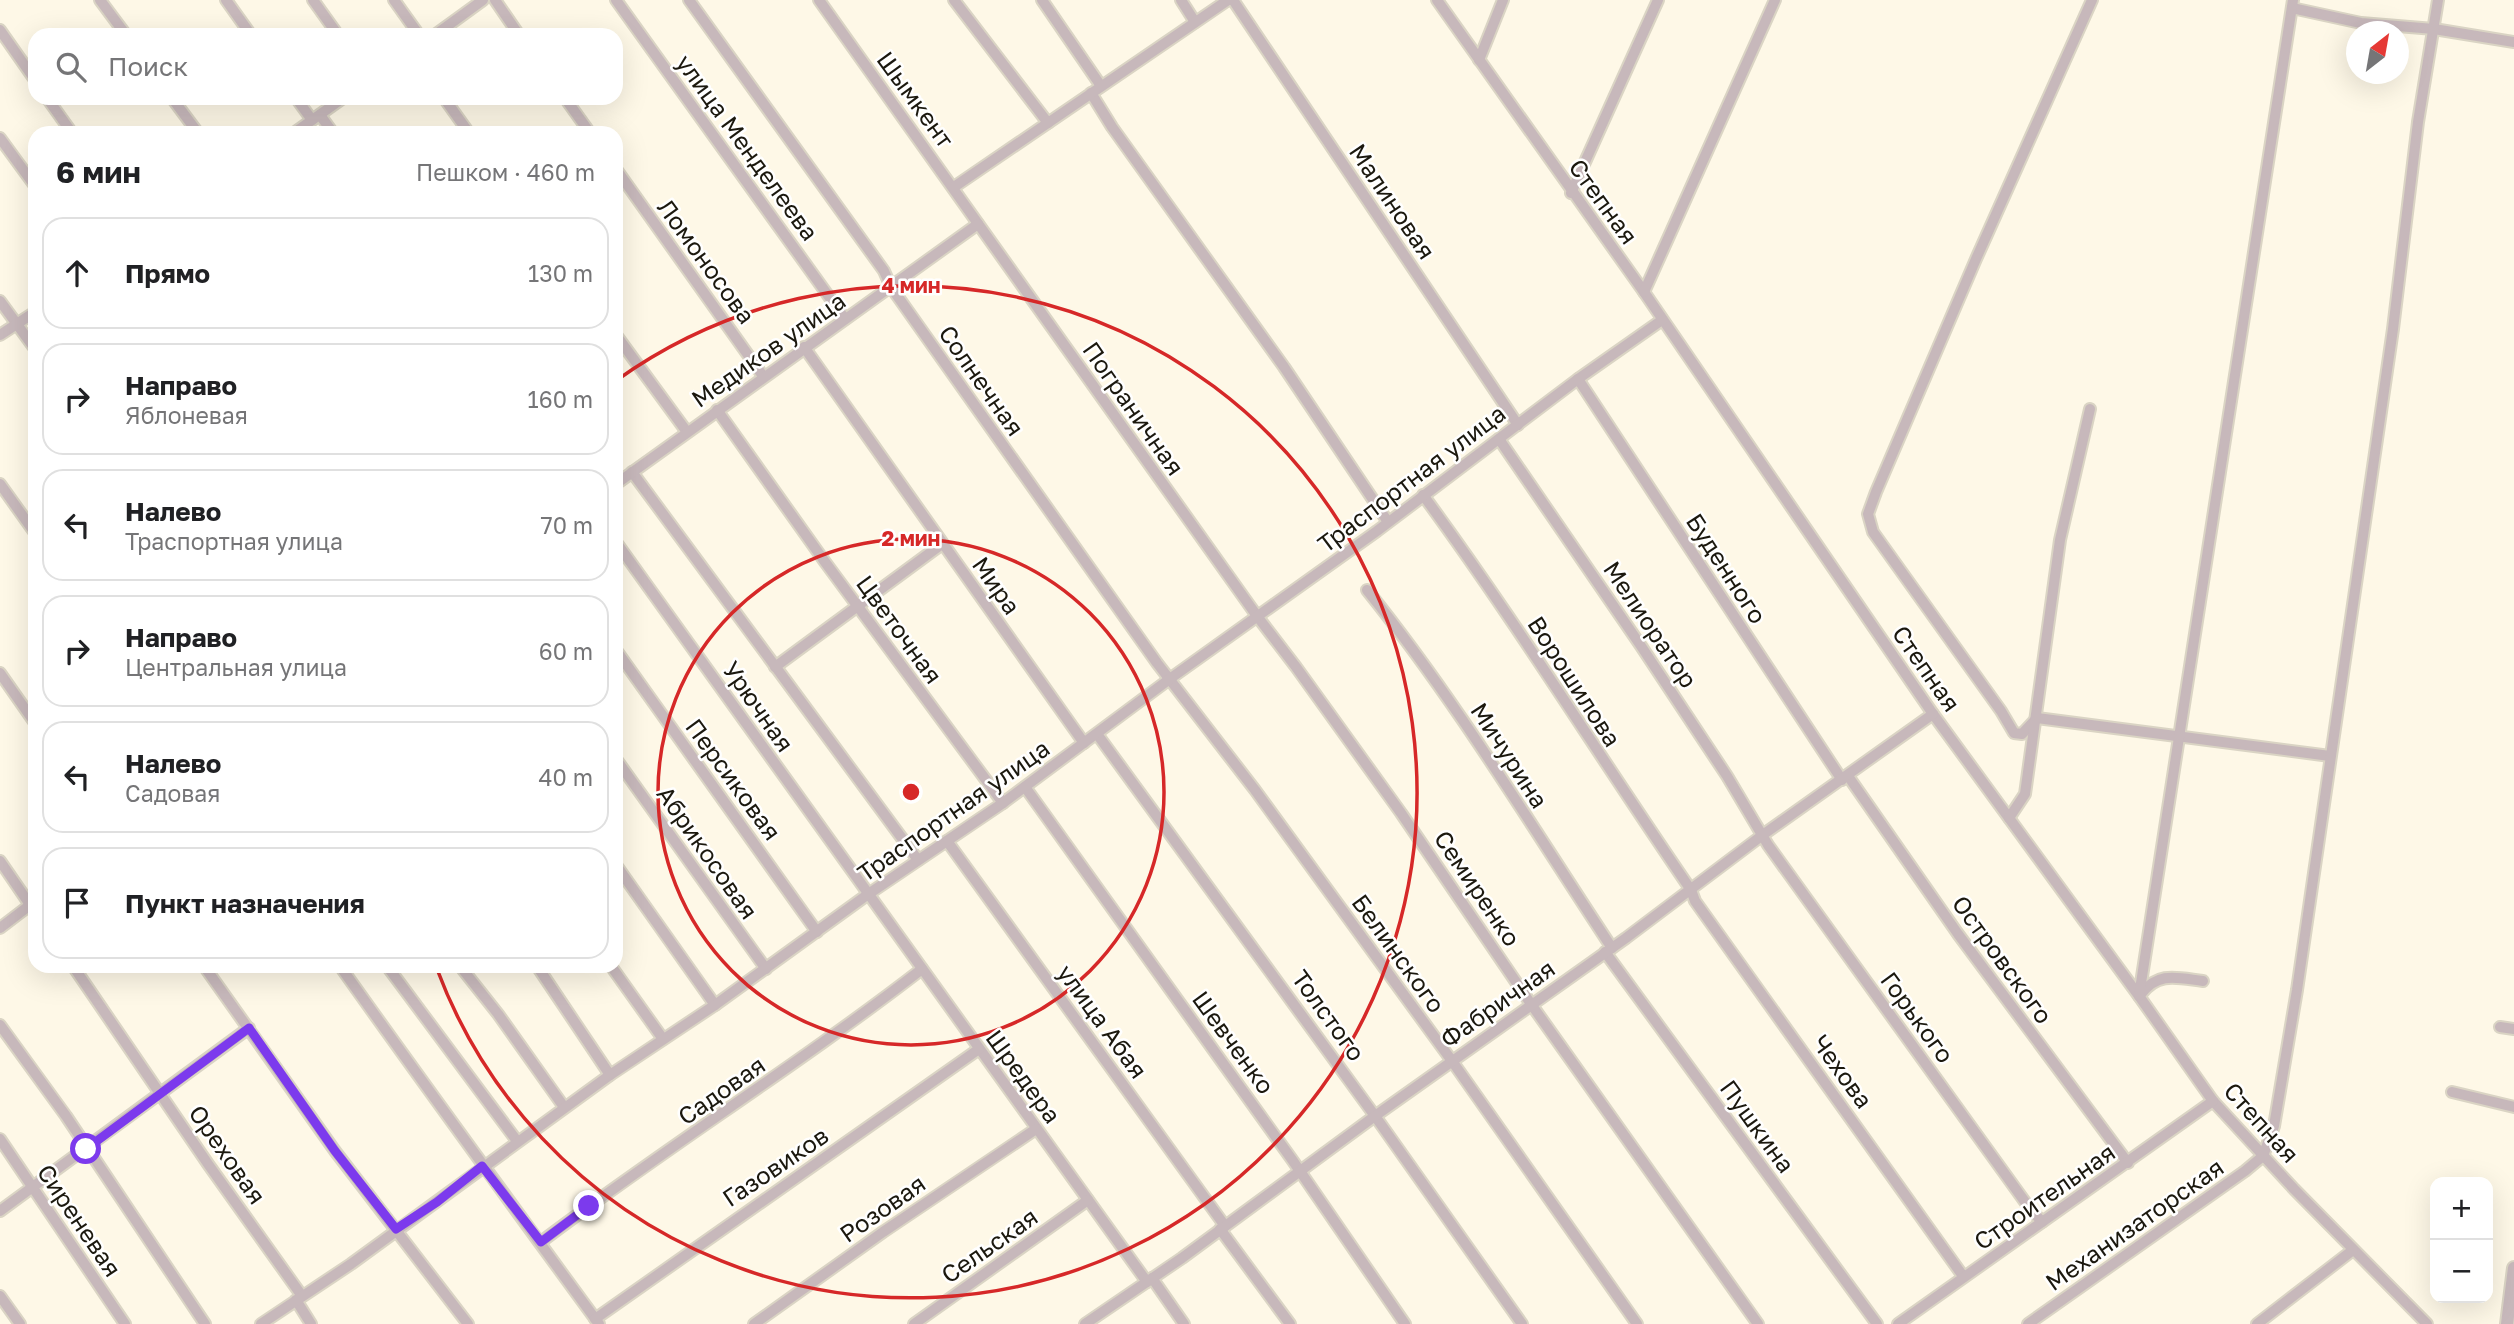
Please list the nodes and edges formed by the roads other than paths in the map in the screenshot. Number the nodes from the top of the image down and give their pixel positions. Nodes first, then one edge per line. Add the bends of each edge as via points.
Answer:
1 (100, 0) edge
2 (226, 0) edge
3 (313, 0) edge
4 (394, 0) edge
5 (483, 0) edge
6 (495, 0) edge
7 (616, 0) edge
8 (689, 0) edge
9 (819, 0) edge
10 (954, 0) edge
11 (1042, 0) edge
12 (1181, 0) edge
13 (1230, 0) edge
14 (1437, 0) edge
15 (1503, 0) edge
16 (1658, 0) edge
17 (1775, 0) edge
18 (2092, 0) edge
19 (2438, 0) edge
20 (2292, 4) edge
21 (1195, 22) junction
22 (121, 28) edge
23 (246, 28) edge
24 (333, 28) edge
25 (414, 28) edge
26 (445, 28) edge
27 (514, 28) edge
28 (2434, 29) junction
29 (0, 30) edge
30 (2514, 42) edge
31 (1479, 60) junction
32 (28, 70) edge
33 (1096, 90) junction
34 (52, 105) edge
35 (177, 105) edge
36 (303, 105) edge
37 (334, 105) edge
38 (449, 105) edge
39 (570, 105) edge
40 (316, 118) junction
41 (1048, 123) junction
42 (67, 126) edge
43 (193, 126) edge
44 (304, 126) edge
45 (325, 126) edge
46 (465, 126) edge
47 (585, 126) edge
48 (0, 138) edge
49 (28, 176) edge
50 (623, 179) edge
51 (954, 187) junction
52 (1572, 193) junction
53 (978, 223) junction
54 (891, 287) junction
55 (1644, 292) junction
56 (0, 301) edge
57 (28, 317) edge
58 (845, 319) junction
59 (1662, 320) junction
60 (17, 324) junction
61 (0, 335) edge
62 (28, 339) edge
63 (623, 345) edge
64 (804, 347) junction
65 (763, 376) junction
66 (1578, 379) junction
67 (2090, 409) dead end
68 (717, 410) junction
69 (1518, 425) junction
70 (687, 432) junction
71 (1499, 439) junction
72 (632, 472) junction
73 (623, 479) edge
74 (0, 484) edge
75 (1423, 495) junction
76 (1388, 522) junction
77 (28, 523) edge
78 (942, 544) junction
79 (623, 552) edge
80 (1367, 590) dead end
81 (858, 607) junction
82 (1257, 616) junction
83 (623, 660) edge
84 (775, 667) junction
85 (0, 673) edge
86 (1171, 678) junction
87 (28, 713) edge
88 (1933, 714) junction
89 (2037, 718) junction
90 (1097, 734) junction
91 (2180, 735) junction
92 (1084, 743) junction
93 (2330, 756) junction
94 (623, 769) edge
95 (1845, 778) junction
96 (1025, 787) junction
97 (1003, 803) junction
98 (2009, 818) junction
99 (1764, 834) junction
100 (947, 841) junction
101 (918, 860) junction
102 (0, 861) edge
103 (623, 875) edge
104 (1691, 890) junction
105 (867, 895) junction
106 (28, 899) edge
107 (28, 909) edge
108 (0, 928) edge
109 (817, 932) junction
110 (1608, 950) junction
111 (766, 969) junction
112 (922, 970) junction
113 (78, 973) edge
114 (209, 973) edge
115 (345, 973) edge
116 (392, 973) edge
117 (466, 973) edge
118 (542, 973) edge
119 (616, 973) edge
120 (2203, 981) dead end
121 (2139, 996) junction
122 (1531, 1004) junction
123 (715, 1005) junction
124 (0, 1025) edge
125 (2500, 1027) dead end
126 (249, 1028) junction
127 (2514, 1029) edge
128 (663, 1039) junction
129 (979, 1049) junction
130 (1452, 1061) junction
131 (610, 1075) junction
132 (2452, 1092) dead end
133 (161, 1093) junction
134 (2213, 1101) junction
135 (564, 1107) junction
136 (2514, 1107) edge
137 (1375, 1116) junction
138 (1036, 1129) junction
139 (0, 1139) edge
140 (517, 1141) junction
141 (86, 1149) junction
142 (2263, 1156) junction
143 (2128, 1163) junction
144 (482, 1166) junction
145 (1299, 1171) junction
146 (33, 1187) junction
147 (1088, 1200) junction
148 (0, 1211) edge
149 (2042, 1222) junction
150 (1223, 1227) junction
151 (396, 1229) junction
152 (541, 1242) junction
153 (2353, 1250) junction
154 (2514, 1268) edge
155 (1963, 1276) junction
156 (1149, 1280) junction
157 (0, 1296) edge
158 (299, 1298) junction
159 (597, 1322) edge
160 (20, 1324) edge
161 (125, 1324) edge
162 (205, 1324) edge
163 (261, 1324) edge
164 (311, 1324) edge
165 (468, 1324) edge
166 (754, 1324) edge
167 (914, 1324) edge
168 (1084, 1324) edge
169 (1184, 1324) edge
170 (1290, 1324) edge
171 (1405, 1324) edge
172 (1522, 1324) edge
173 (1637, 1324) edge
174 (1758, 1324) edge
175 (1877, 1324) edge
176 (1898, 1324) edge
177 (2028, 1324) edge
178 (2257, 1324) edge
179 (2427, 1324) edge
180 (2507, 1324) edge

1 - 22 street
2 - 23 street
3 - 24 street
4 - 25 street
5 - 26 street
6 - 27 street
7 - 58 street, улица Менделеева
8 - 54 street, Солнечная
9 - 51 street, Шымкент
10 - 41 street
11 - 33 street
12 - 21 street
13 - 21 street
13 - 69 street, Малиновая
14 - 31 street, Степная
15 - 31 street
16 - 52 street
17 - 55 street
18 - 89 street via 1868,514 1873,532 2014,733 2022,734
19 - 28 street
20 - 28 street via 2361,23
20 - 91 street
21 - 33 street
28 - 30 street
28 - 93 street
29 - 32 street
31 - 52 street, Степная
33 - 41 street
33 - 76 street via 1112,127 1284,367
34 - 42 street
35 - 43 street
36 - 40 street
37 - 40 street
38 - 46 street
39 - 47 street
40 - 44 street
40 - 45 street
41 - 51 street
48 - 49 street
50 - 65 street, Ломоносова
51 - 53 street, Шымкент
52 - 55 street, Степная
53 - 54 street, Медиков улица
53 - 82 street, Пограничная
54 - 58 street, Медиков улица
54 - 86 street, Солнечная
55 - 59 street, Степная
56 - 60 street
57 - 60 street
58 - 64 street, Медиков улица
59 - 66 street, Траспортная улица
59 - 88 street, Степная
60 - 61 street
60 - 62 street
63 - 70 street
64 - 65 street, Медиков улица
64 - 78 street, Мира
65 - 68 street, Медиков улица
66 - 69 street, Траспортная улица
66 - 95 street, Буденного
67 - 89 street via 2060,540
68 - 70 street, Медиков улица
68 - 81 street, Цветочная
69 - 71 street, Траспортная улица
70 - 72 street, Медиков улица
71 - 75 street, Траспортная улица
71 - 99 street, Мелиоратор
72 - 73 street, Медиков улица
72 - 84 street
74 - 77 street
75 - 76 street, Траспортная улица
75 - 104 street, Ворошилова
76 - 82 street, Траспортная улица
78 - 81 street
78 - 92 street, Мира
79 - 105 street, Урючная
80 - 110 street, Мичурина via 1442,690
81 - 84 street
81 - 97 street, Цветочная
82 - 86 street, Траспортная улица
82 - 122 street, Семиренко via 1401,813
83 - 109 street, Персиковая
84 - 101 street
85 - 87 street
86 - 90 street, Траспортная улица
86 - 130 street, Белинского
88 - 95 street, Фабричная
88 - 98 street, Степная
89 - 91 street
89 - 98 street via 2025,794
90 - 92 street, Траспортная улица
90 - 137 street, Толстого
91 - 93 street
91 - 121 street
92 - 96 street, Траспортная улица
93 - 142 street via 2288,1044 2274,1126
94 - 111 street, Абрикосовая
95 - 99 street, Фабричная
95 - 143 street, Островского
96 - 97 street, Траспортная улица
96 - 145 street, Шевченко
97 - 100 street, Траспортная улица
98 - 121 street, Степная
99 - 104 street, Фабричная
99 - 149 street, Горького
100 - 101 street, Траспортная улица
100 - 150 street, улица Абая
101 - 105 street, Траспортная улица
102 - 106 street
103 - 123 street
104 - 110 street, Фабричная
104 - 155 street, Чехова
105 - 109 street, Траспортная улица
105 - 112 street, Шредера
107 - 108 street
109 - 111 street, Траспортная улица
110 - 122 street, Фабричная
110 - 175 street, Пушкина
111 - 123 street, Траспортная улица
112 - 129 street, Шредера
112 - 152 street, Садовая
113 - 133 street, Ореховая
114 - 126 street
115 - 144 street
116 - 140 street
117 - 135 street
118 - 131 street
119 - 128 street
120 - 121 street via 2156,980
121 - 134 street, Степная
122 - 130 street, Фабричная
122 - 174 street, Семиренко
123 - 128 street, Траспортная улица
124 - 141 street
125 - 127 street
126 - 133 street
126 - 151 street
128 - 131 street, Траспортная улица
129 - 138 street, Шредера
129 - 159 street, Газовиков
130 - 137 street, Фабричная
130 - 173 street, Белинского
131 - 135 street, Траспортная улица
132 - 136 street
133 - 141 street
133 - 158 street, Ореховая
134 - 142 street, Степная
134 - 143 street, Строительная
135 - 140 street, Траспортная улица
137 - 145 street, Фабричная
137 - 172 street, Толстого
138 - 147 street, Шредера
138 - 166 street, Розовая
139 - 146 street, Сиреневая
140 - 144 street, Траспортная улица
141 - 146 street
141 - 162 street
142 - 153 street, Степная
142 - 177 street, Механизаторская
143 - 149 street, Строительная
144 - 151 street, Траспортная улица
144 - 152 street
145 - 150 street, Фабричная
145 - 171 street, Шевченко
146 - 148 street
146 - 161 street, Сиреневая
147 - 156 street, Шредера
147 - 167 street, Сельская
149 - 155 street, Строительная
150 - 156 street, Фабричная
150 - 170 street, улица Абая
151 - 158 street, Траспортная улица
151 - 165 street
152 - 159 street
153 - 178 street
153 - 179 street, Степная
154 - 180 street
155 - 176 street, Строительная
156 - 168 street, Фабричная
156 - 169 street, Шредера
157 - 160 street
158 - 163 street, Траспортная улица
158 - 164 street, Ореховая

